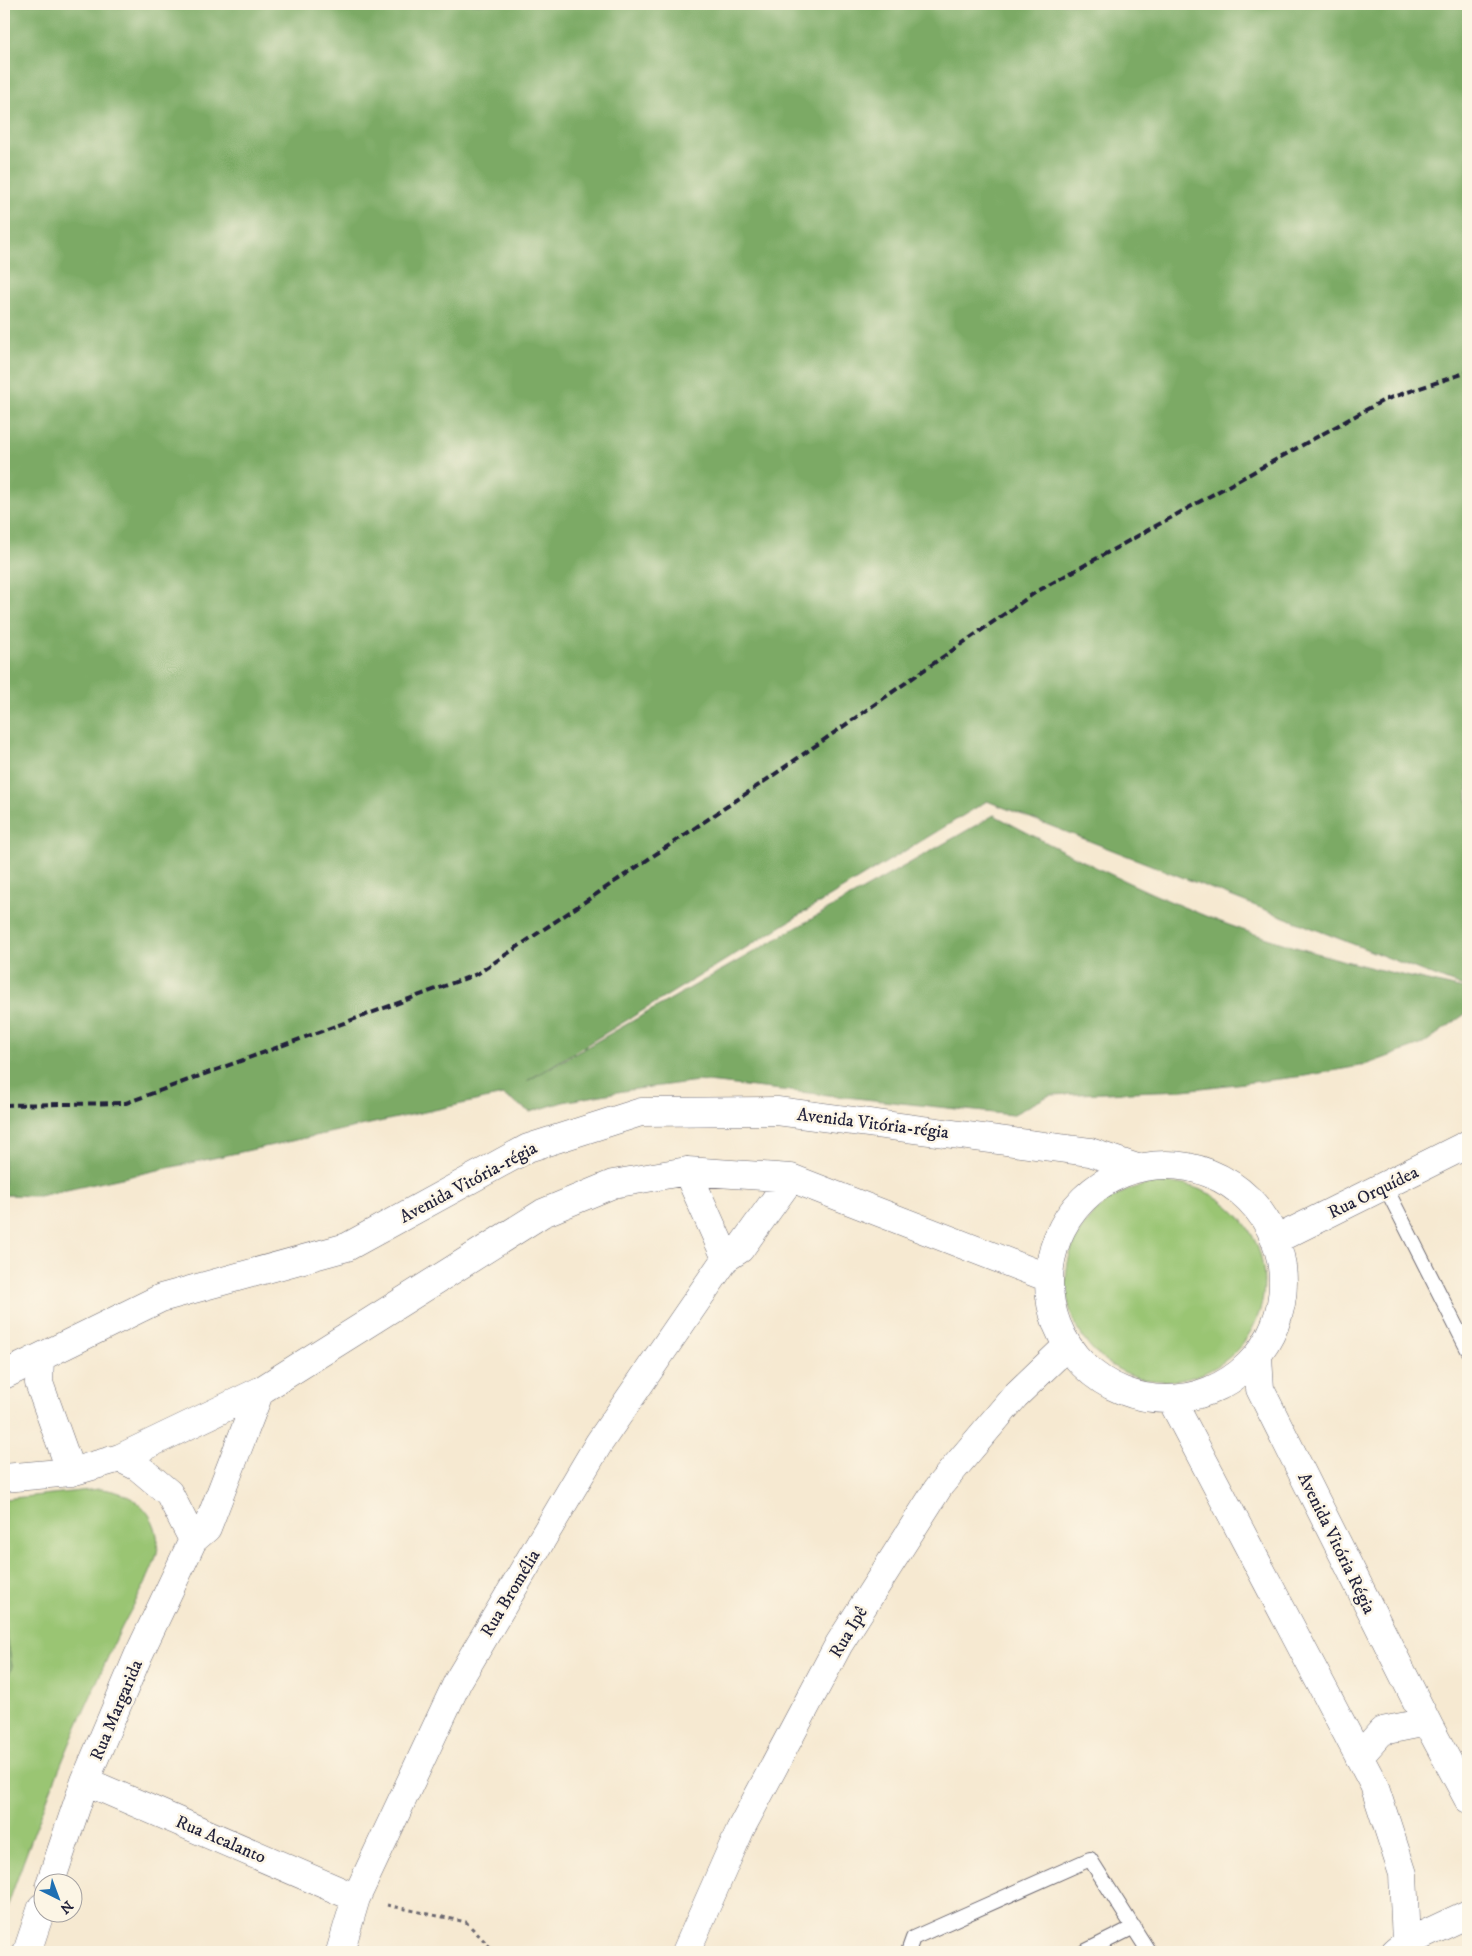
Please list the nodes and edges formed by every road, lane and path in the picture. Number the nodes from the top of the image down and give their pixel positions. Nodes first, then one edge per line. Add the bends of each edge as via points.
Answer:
1 (1468, 1144) edge
2 (1134, 1167) junction
3 (686, 1171) junction
4 (791, 1178) junction
5 (1385, 1186) junction
6 (1277, 1239) junction
7 (726, 1258) junction
8 (1046, 1277) junction
9 (1065, 1348) junction
10 (1468, 1350) edge
11 (1258, 1357) junction
12 (40, 1358) junction
13 (4, 1375) edge
14 (260, 1391) junction
15 (1172, 1401) junction
16 (120, 1458) junction
17 (71, 1472) junction
18 (4, 1478) edge
19 (193, 1540) junction
20 (1428, 1726) junction
21 (1359, 1757) junction
22 (85, 1781) junction
23 (1468, 1799) edge
24 (53, 1874) edge
25 (356, 1898) junction
26 (1468, 1914) edge
27 (36, 1924) edge
28 (1134, 1927) junction
29 (1401, 1948) edge
30 (27, 1952) edge
31 (340, 1952) edge
32 (494, 1952) edge
33 (686, 1952) edge
34 (908, 1952) edge
35 (1084, 1952) edge
36 (1149, 1952) edge

1 - 5 street, Rua Orquídea
2 - 6 street, Avenida Vitória-régia via 1184,1164 1230,1181
2 - 8 street, Avenida Vitória-régia via 1072,1207
2 - 12 street, Avenida Vitória-régia via 1090,1152 776,1110 641,1112 528,1148 347,1247 161,1298
3 - 4 street
3 - 7 street
3 - 14 street via 613,1184 543,1213
4 - 7 street, Rua Bromélia via 740,1250
4 - 8 street
5 - 6 street, Rua Orquídea
5 - 10 lane
6 - 11 street via 1284,1288
7 - 25 street, Rua Bromélia via 599,1443 458,1681
8 - 9 street
9 - 15 street via 1122,1394
9 - 33 street, Rua Ipê via 1015,1396 940,1485 839,1644 740,1830
11 - 15 street via 1219,1388
11 - 20 street, Avenida Vitória Régia via 1260,1389
12 - 13 street, Avenida Vitória-régia
12 - 17 street via 39,1383
14 - 16 street
14 - 19 street, Rua Margarida via 207,1528
15 - 21 street
16 - 17 street
16 - 19 street via 138,1467 169,1493
17 - 18 street
19 - 22 street, Rua Margarida via 138,1656
20 - 21 street via 1417,1724 1382,1731
20 - 23 street, Avenida Vitória Régia
21 - 29 street via 1374,1785 1403,1874
22 - 24 street, Rua Margarida
22 - 25 street, Rua Acalanto
25 - 31 street, Rua Bromélia
25 - 32 path via 466,1922
26 - 29 street
27 - 30 street
28 - 34 lane via 1090,1859 913,1938
28 - 35 lane
28 - 36 lane

